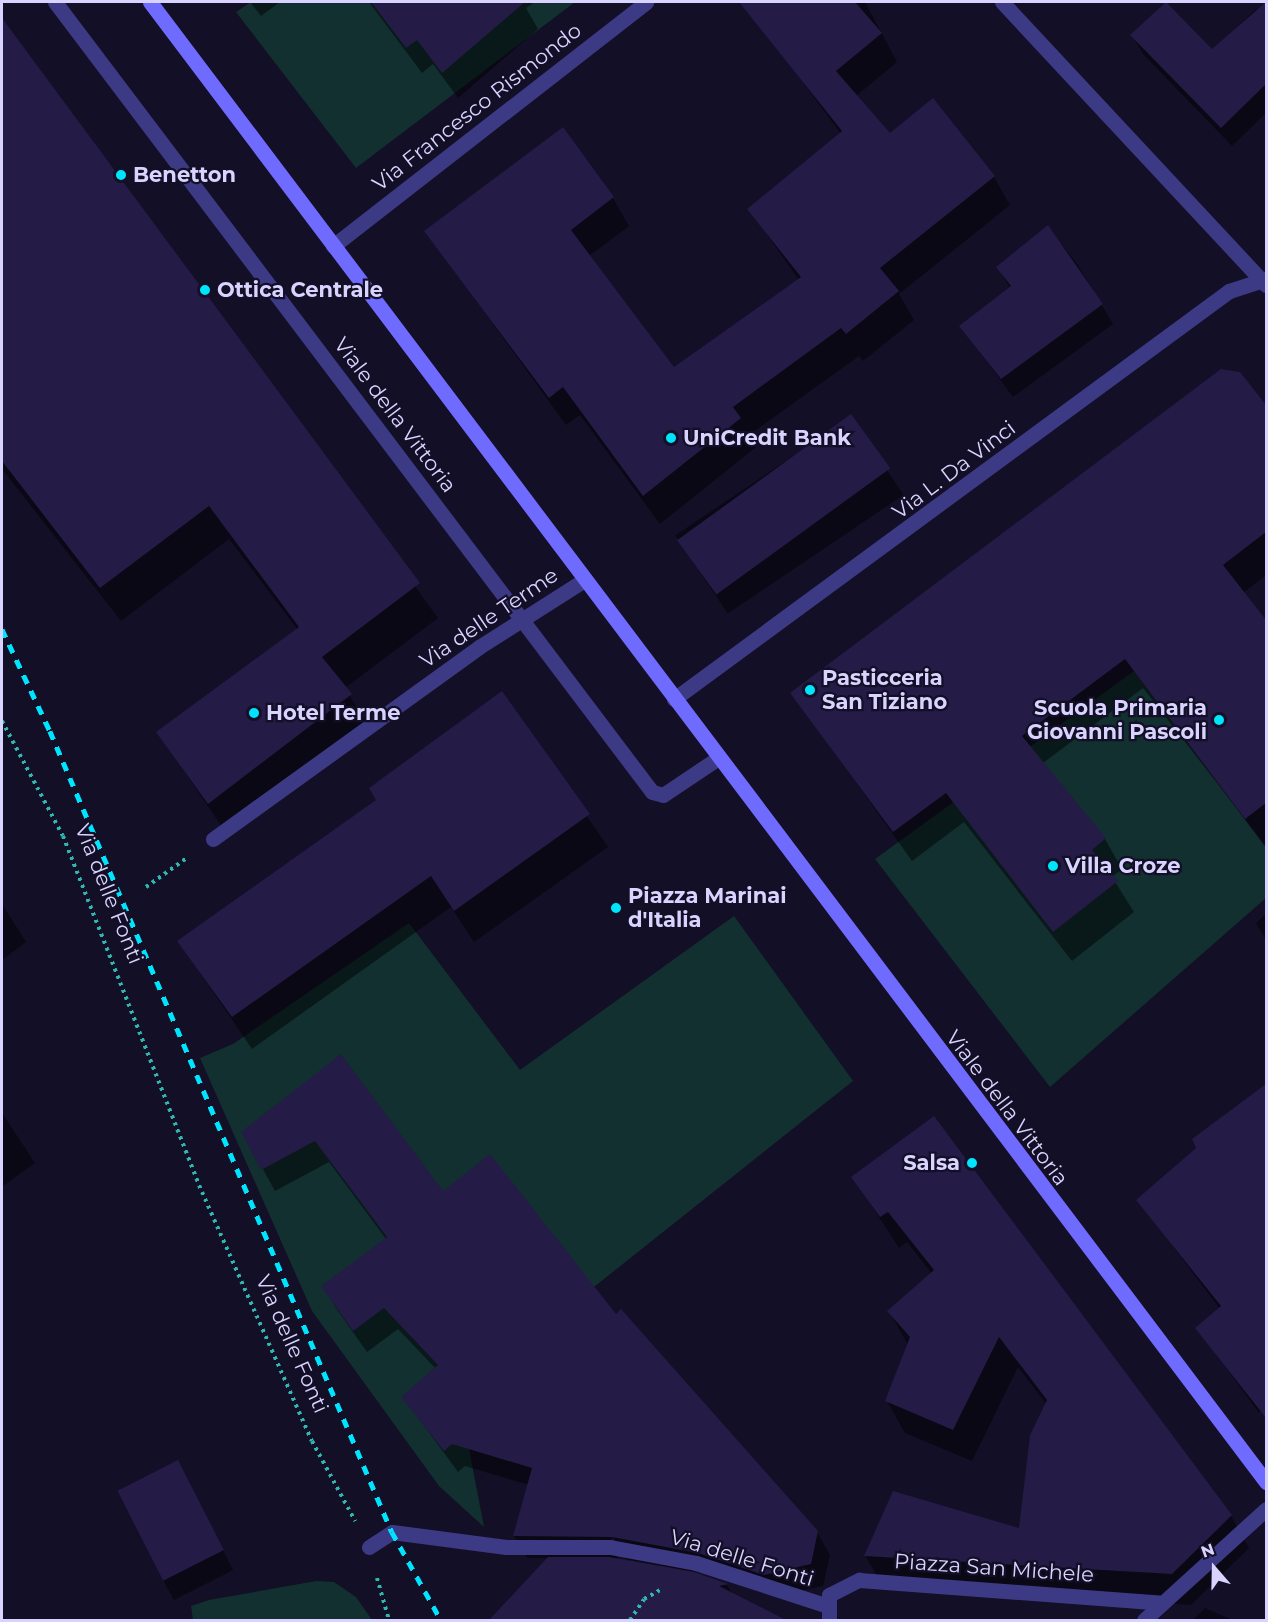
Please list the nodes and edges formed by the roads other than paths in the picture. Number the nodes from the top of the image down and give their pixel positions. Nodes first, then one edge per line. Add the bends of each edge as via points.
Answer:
1 (55, 2) edge
2 (150, 2) edge
3 (646, 2) edge
4 (1002, 2) edge
5 (333, 246) junction
6 (1265, 281) edge
7 (584, 580) junction
8 (520, 618) junction
9 (674, 699) junction
10 (718, 758) junction
11 (213, 839) road end
12 (1266, 1482) edge
13 (1266, 1509) edge
14 (369, 1547) road end
15 (1162, 1603) junction
16 (827, 1613) edge
17 (1144, 1620) edge

1 - 8 street, Viale della Vittoria
2 - 5 street, Viale della Vittoria
3 - 5 street, Via Francesco Rismondo
4 - 6 street
5 - 7 street, Viale della Vittoria
6 - 9 street, Via L. Da Vinci via 1229,291
7 - 8 street, Via delle Terme
7 - 9 street, Viale della Vittoria
8 - 10 street, Viale della Vittoria via 652,792 663,795
8 - 11 street, Via delle Terme
9 - 10 street, Viale della Vittoria
10 - 12 street, Viale della Vittoria
13 - 15 street
14 - 16 street, Via delle Fonti via 392,1532 506,1547 610,1547 696,1563
15 - 16 street, Piazza San Michele via 859,1580 838,1587
15 - 17 street

